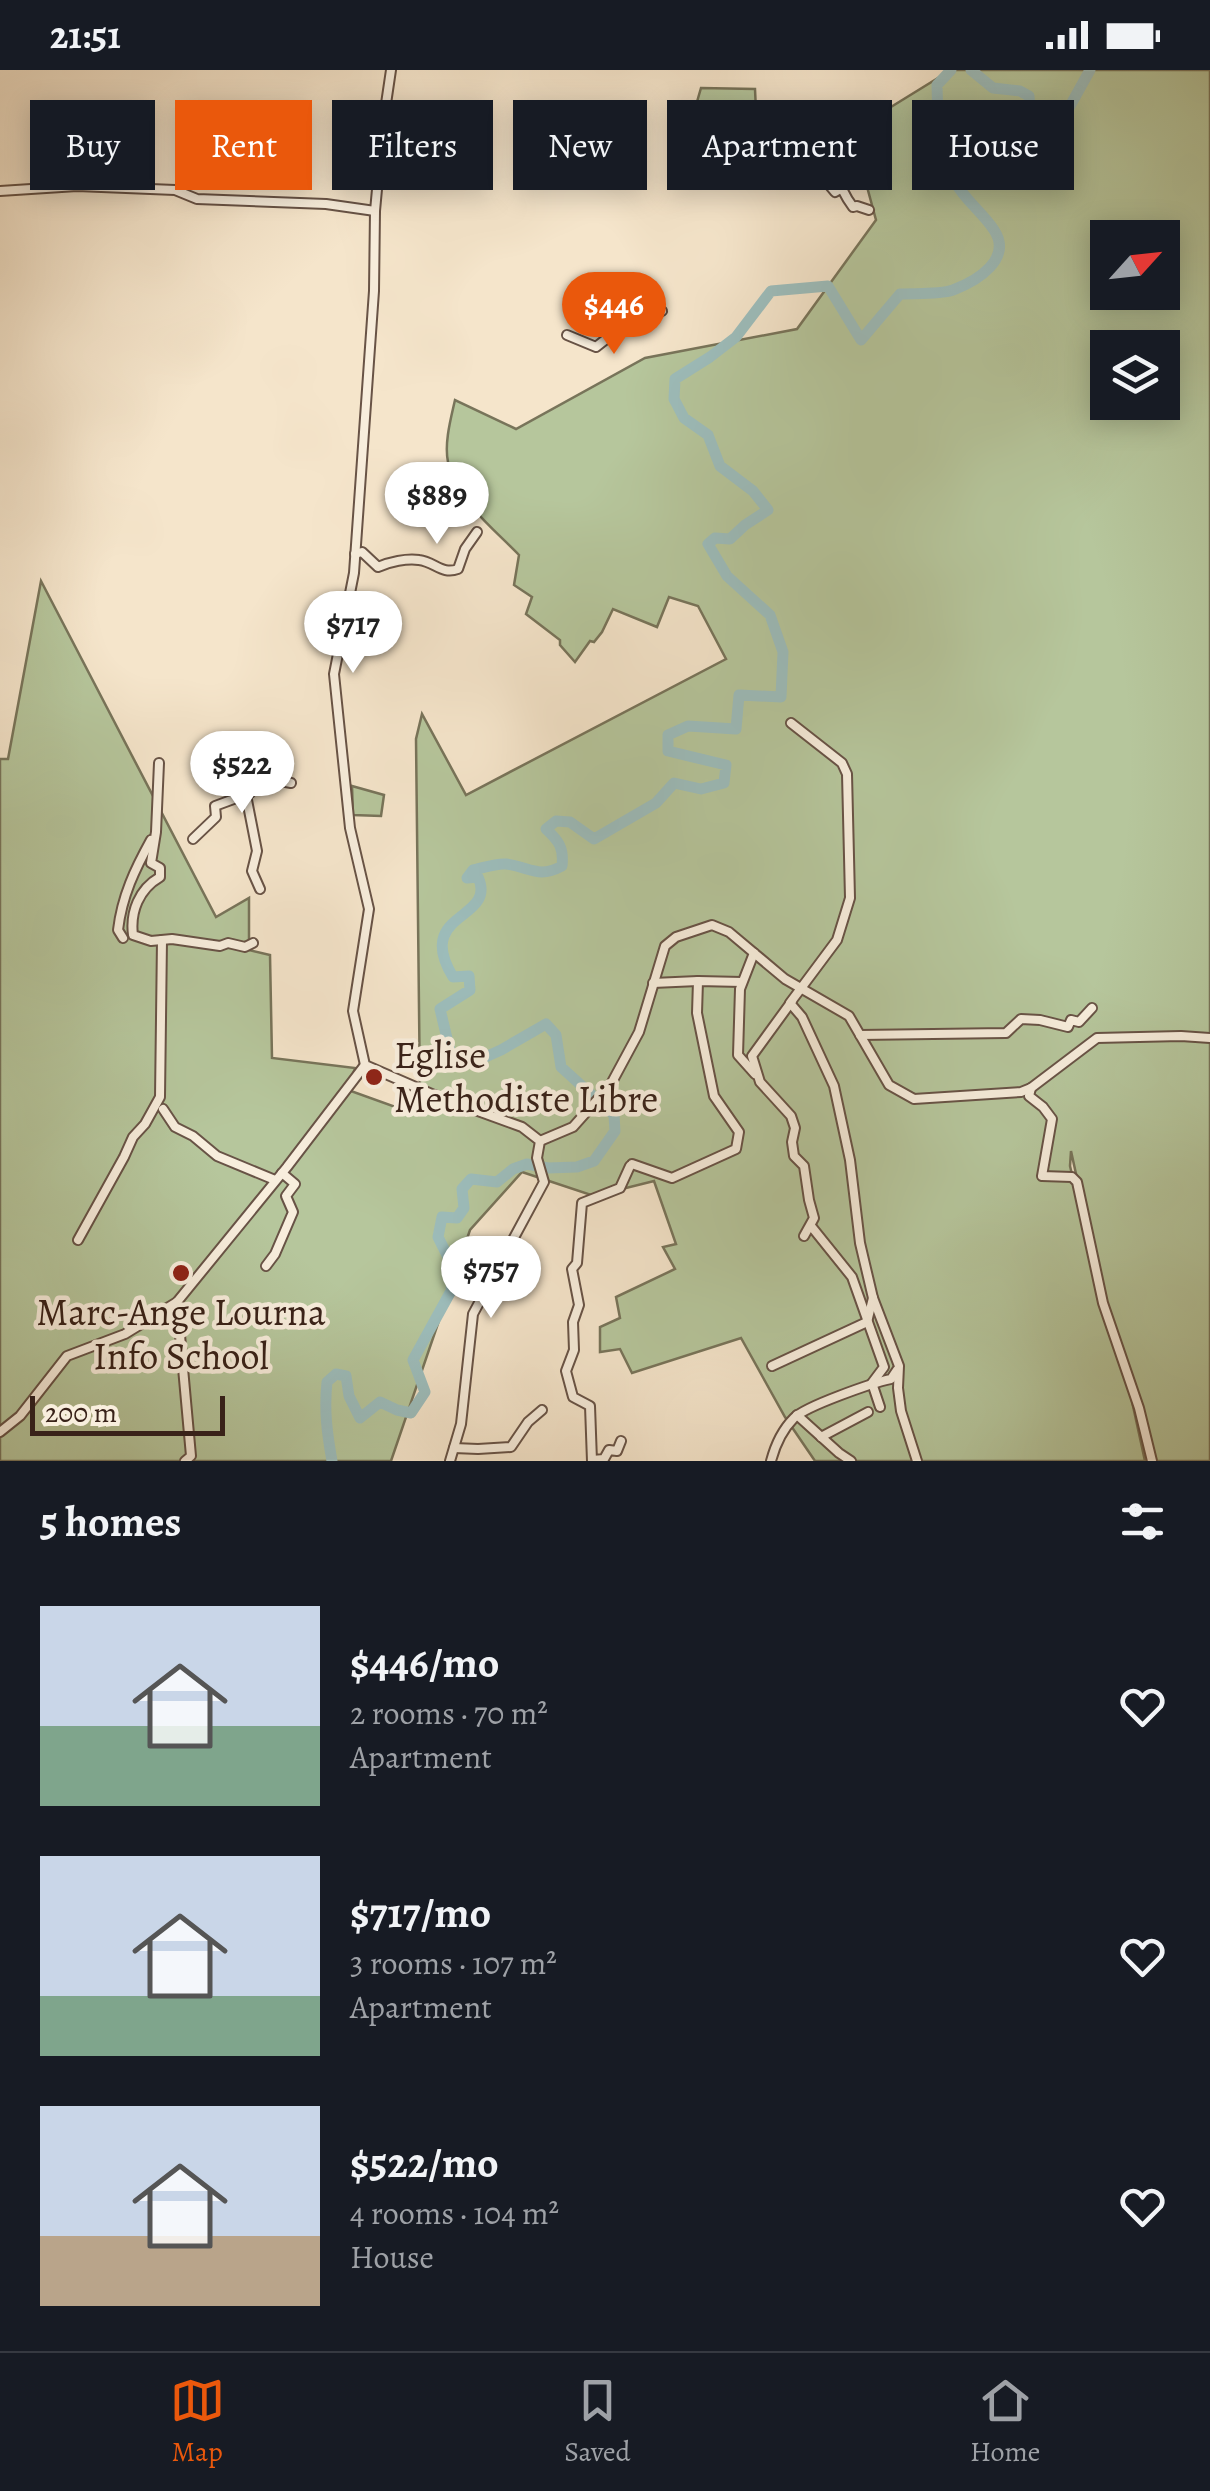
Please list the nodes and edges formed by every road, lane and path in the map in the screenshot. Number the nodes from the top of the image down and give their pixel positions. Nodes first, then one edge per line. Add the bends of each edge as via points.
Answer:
1 (391, 70) edge
2 (841, 190) edge
3 (0, 191) edge
4 (869, 210) dead end
5 (375, 211) junction
6 (662, 311) dead end
7 (567, 335) dead end
8 (477, 532) dead end
9 (355, 554) junction
10 (791, 723) dead end
11 (159, 763) dead end
12 (291, 783) dead end
13 (246, 794) junction
14 (156, 832) junction
15 (193, 839) dead end
16 (260, 889) dead end
17 (123, 938) dead end
18 (162, 940) junction
19 (252, 943) dead end
20 (754, 953) junction
21 (653, 982) junction
22 (698, 982) junction
23 (742, 982) junction
24 (802, 987) junction
25 (792, 1001) junction
26 (1092, 1008) dead end
27 (860, 1035) junction
28 (1210, 1038) edge
29 (365, 1065) junction
30 (758, 1078) junction
31 (1031, 1088) junction
32 (163, 1109) dead end
33 (540, 1141) junction
34 (278, 1177) junction
35 (811, 1226) junction
36 (804, 1236) dead end
37 (78, 1240) dead end
38 (266, 1266) dead end
39 (873, 1298) junction
40 (177, 1302) junction
41 (866, 1322) junction
42 (772, 1366) dead end
43 (899, 1366) junction
44 (872, 1383) junction
45 (880, 1407) dead end
46 (542, 1410) dead end
47 (868, 1412) dead end
48 (797, 1415) junction
49 (0, 1432) edge
50 (821, 1438) junction
51 (621, 1441) dead end
52 (454, 1448) junction
53 (188, 1458) edge
54 (592, 1460) edge
55 (450, 1461) edge
56 (771, 1461) edge
57 (851, 1461) edge
58 (916, 1461) edge
59 (1152, 1461) edge

1 - 5 street
2 - 4 street via 853,207
3 - 5 street via 174,190 197,199
5 - 9 street
6 - 7 street via 629,321 596,347
8 - 9 street via 452,572 420,560 378,566 362,552
9 - 29 street via 334,674 350,828 369,909 354,1011
10 - 24 street via 842,763 850,800 850,898 837,940
11 - 14 street
12 - 13 street via 259,777
13 - 15 street via 214,806 216,817
13 - 16 street via 257,851 252,871
14 - 17 street via 130,878 118,930
14 - 18 street via 151,864 160,868 160,877 144,888 132,922 133,935
18 - 19 street
18 - 37 street via 160,1097
20 - 21 street via 712,925 664,946
20 - 23 street
20 - 24 street
21 - 22 street
21 - 33 street via 639,1032 604,1097 572,1128
22 - 23 street
22 - 54 street via 696,1013 714,1096 739,1132 736,1149 672,1178 631,1165 620,1188 582,1203 572,1270 579,1304 566,1371 573,1397 590,1406
23 - 30 street via 738,1055
24 - 25 street
24 - 27 street via 849,1016
25 - 30 street via 752,1056
25 - 39 street via 834,1086
26 - 27 street via 1068,1026 1020,1019 1006,1034
27 - 31 street via 889,1084 914,1098
28 - 31 street via 1097,1038
29 - 33 street via 522,1127
29 - 34 street
30 - 35 street via 791,1116
31 - 59 street via 1029,1096 1052,1120 1042,1176 1077,1182 1104,1303
32 - 34 street via 175,1127 217,1156
33 - 52 street via 544,1182 473,1314
34 - 38 street via 296,1184 286,1196 293,1212
34 - 40 street
35 - 36 street
35 - 41 street via 852,1277
39 - 41 street
39 - 43 street
40 - 49 street via 125,1334 67,1356
40 - 53 street
41 - 42 street
41 - 44 street via 884,1367
43 - 44 street via 891,1379
43 - 58 street via 901,1412
44 - 45 street
44 - 48 street
46 - 52 street via 511,1447
47 - 50 street
48 - 50 street
48 - 56 street
50 - 57 street
51 - 54 street via 617,1452
52 - 55 street

